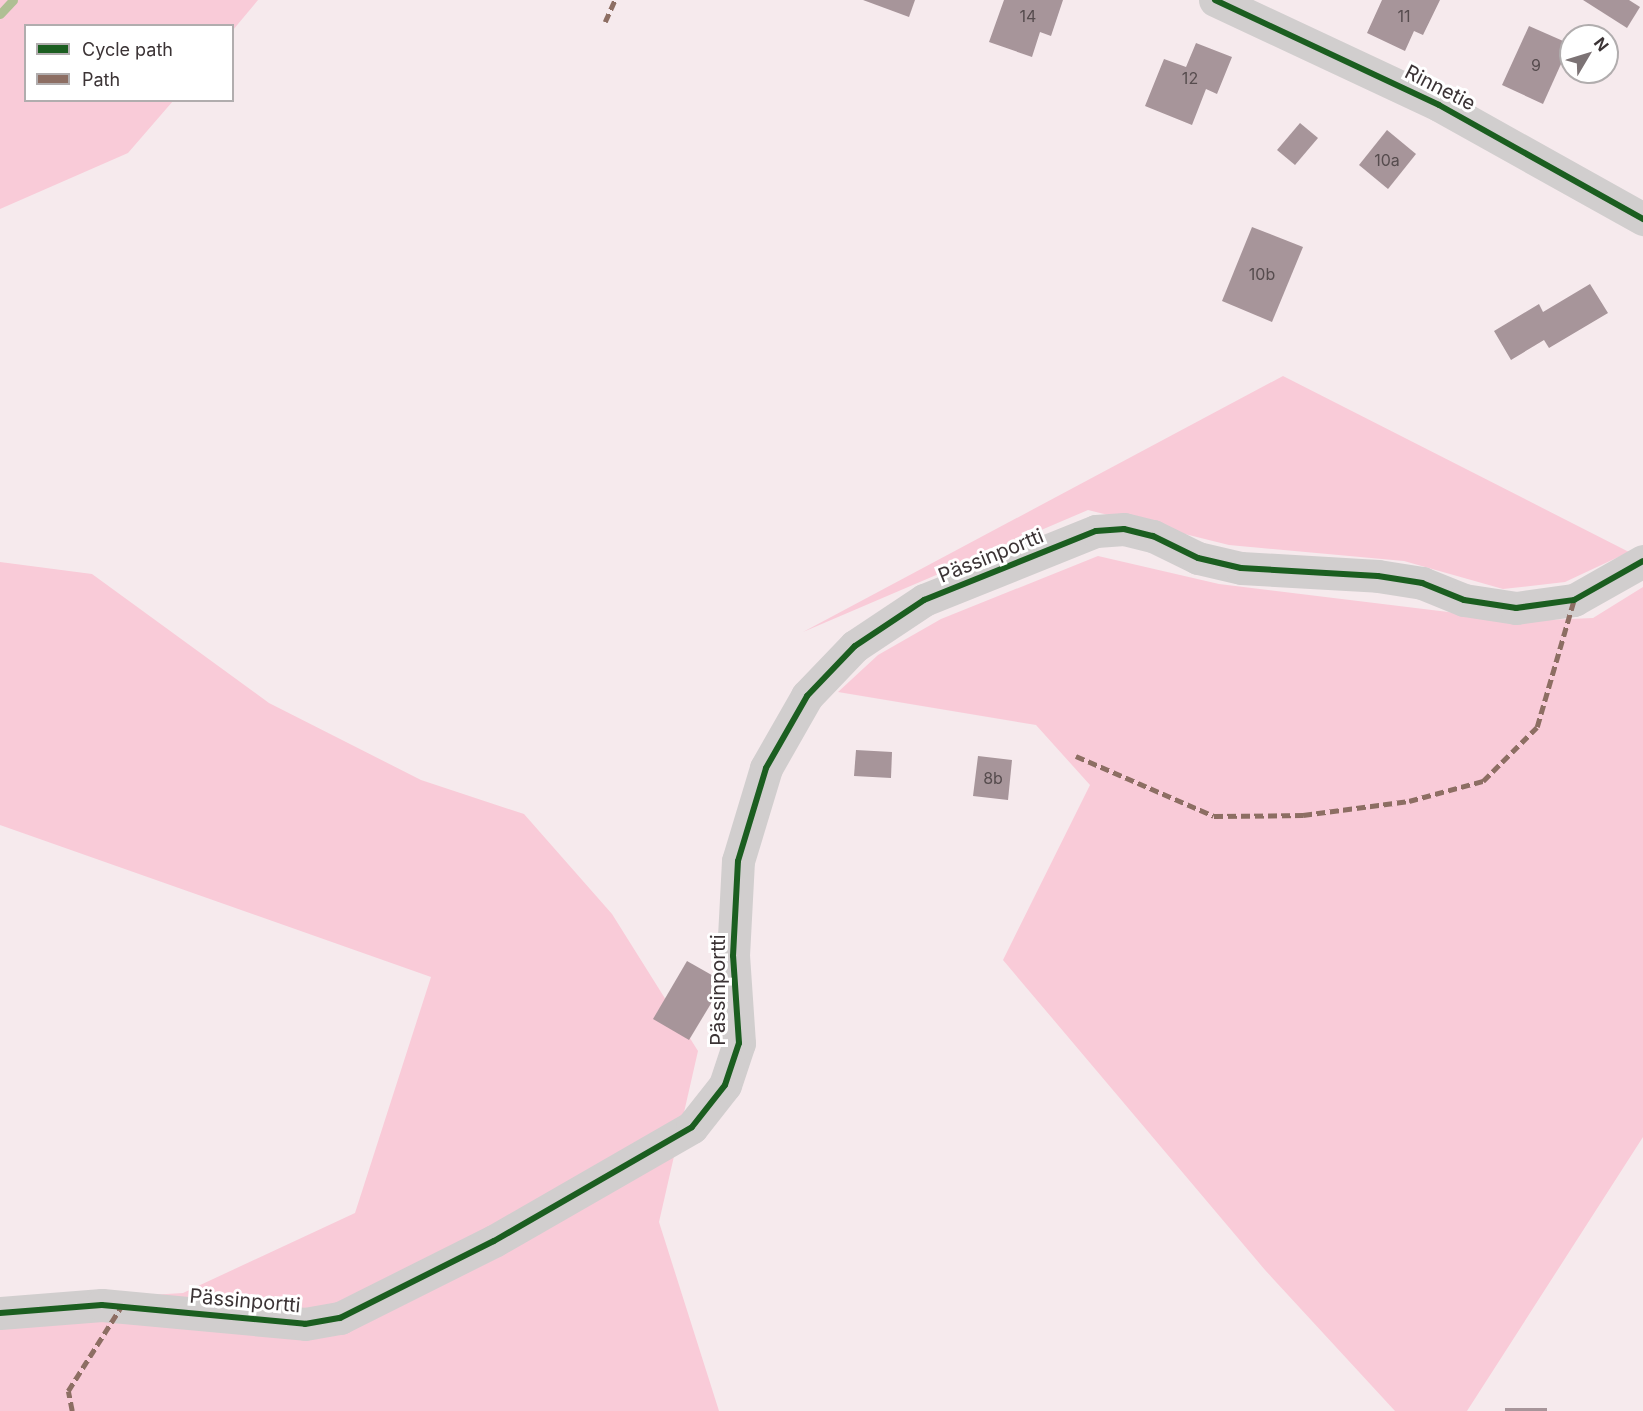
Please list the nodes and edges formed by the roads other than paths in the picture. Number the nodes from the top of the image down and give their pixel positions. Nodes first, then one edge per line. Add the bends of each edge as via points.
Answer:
1 (1215, 0) edge
2 (1643, 219) edge
3 (1643, 561) edge
4 (0, 1313) edge

1 - 2 street, Rinnetie via 1439,105
3 - 4 street, Pässinportti via 1574,600 1516,608 1464,600 1422,583 1378,576 1241,568 1198,558 1153,536 1124,529 1096,531 924,600 855,646 807,696 766,768 738,861 734,956 739,1043 724,1085 692,1127 494,1241 340,1318 305,1324 102,1305

